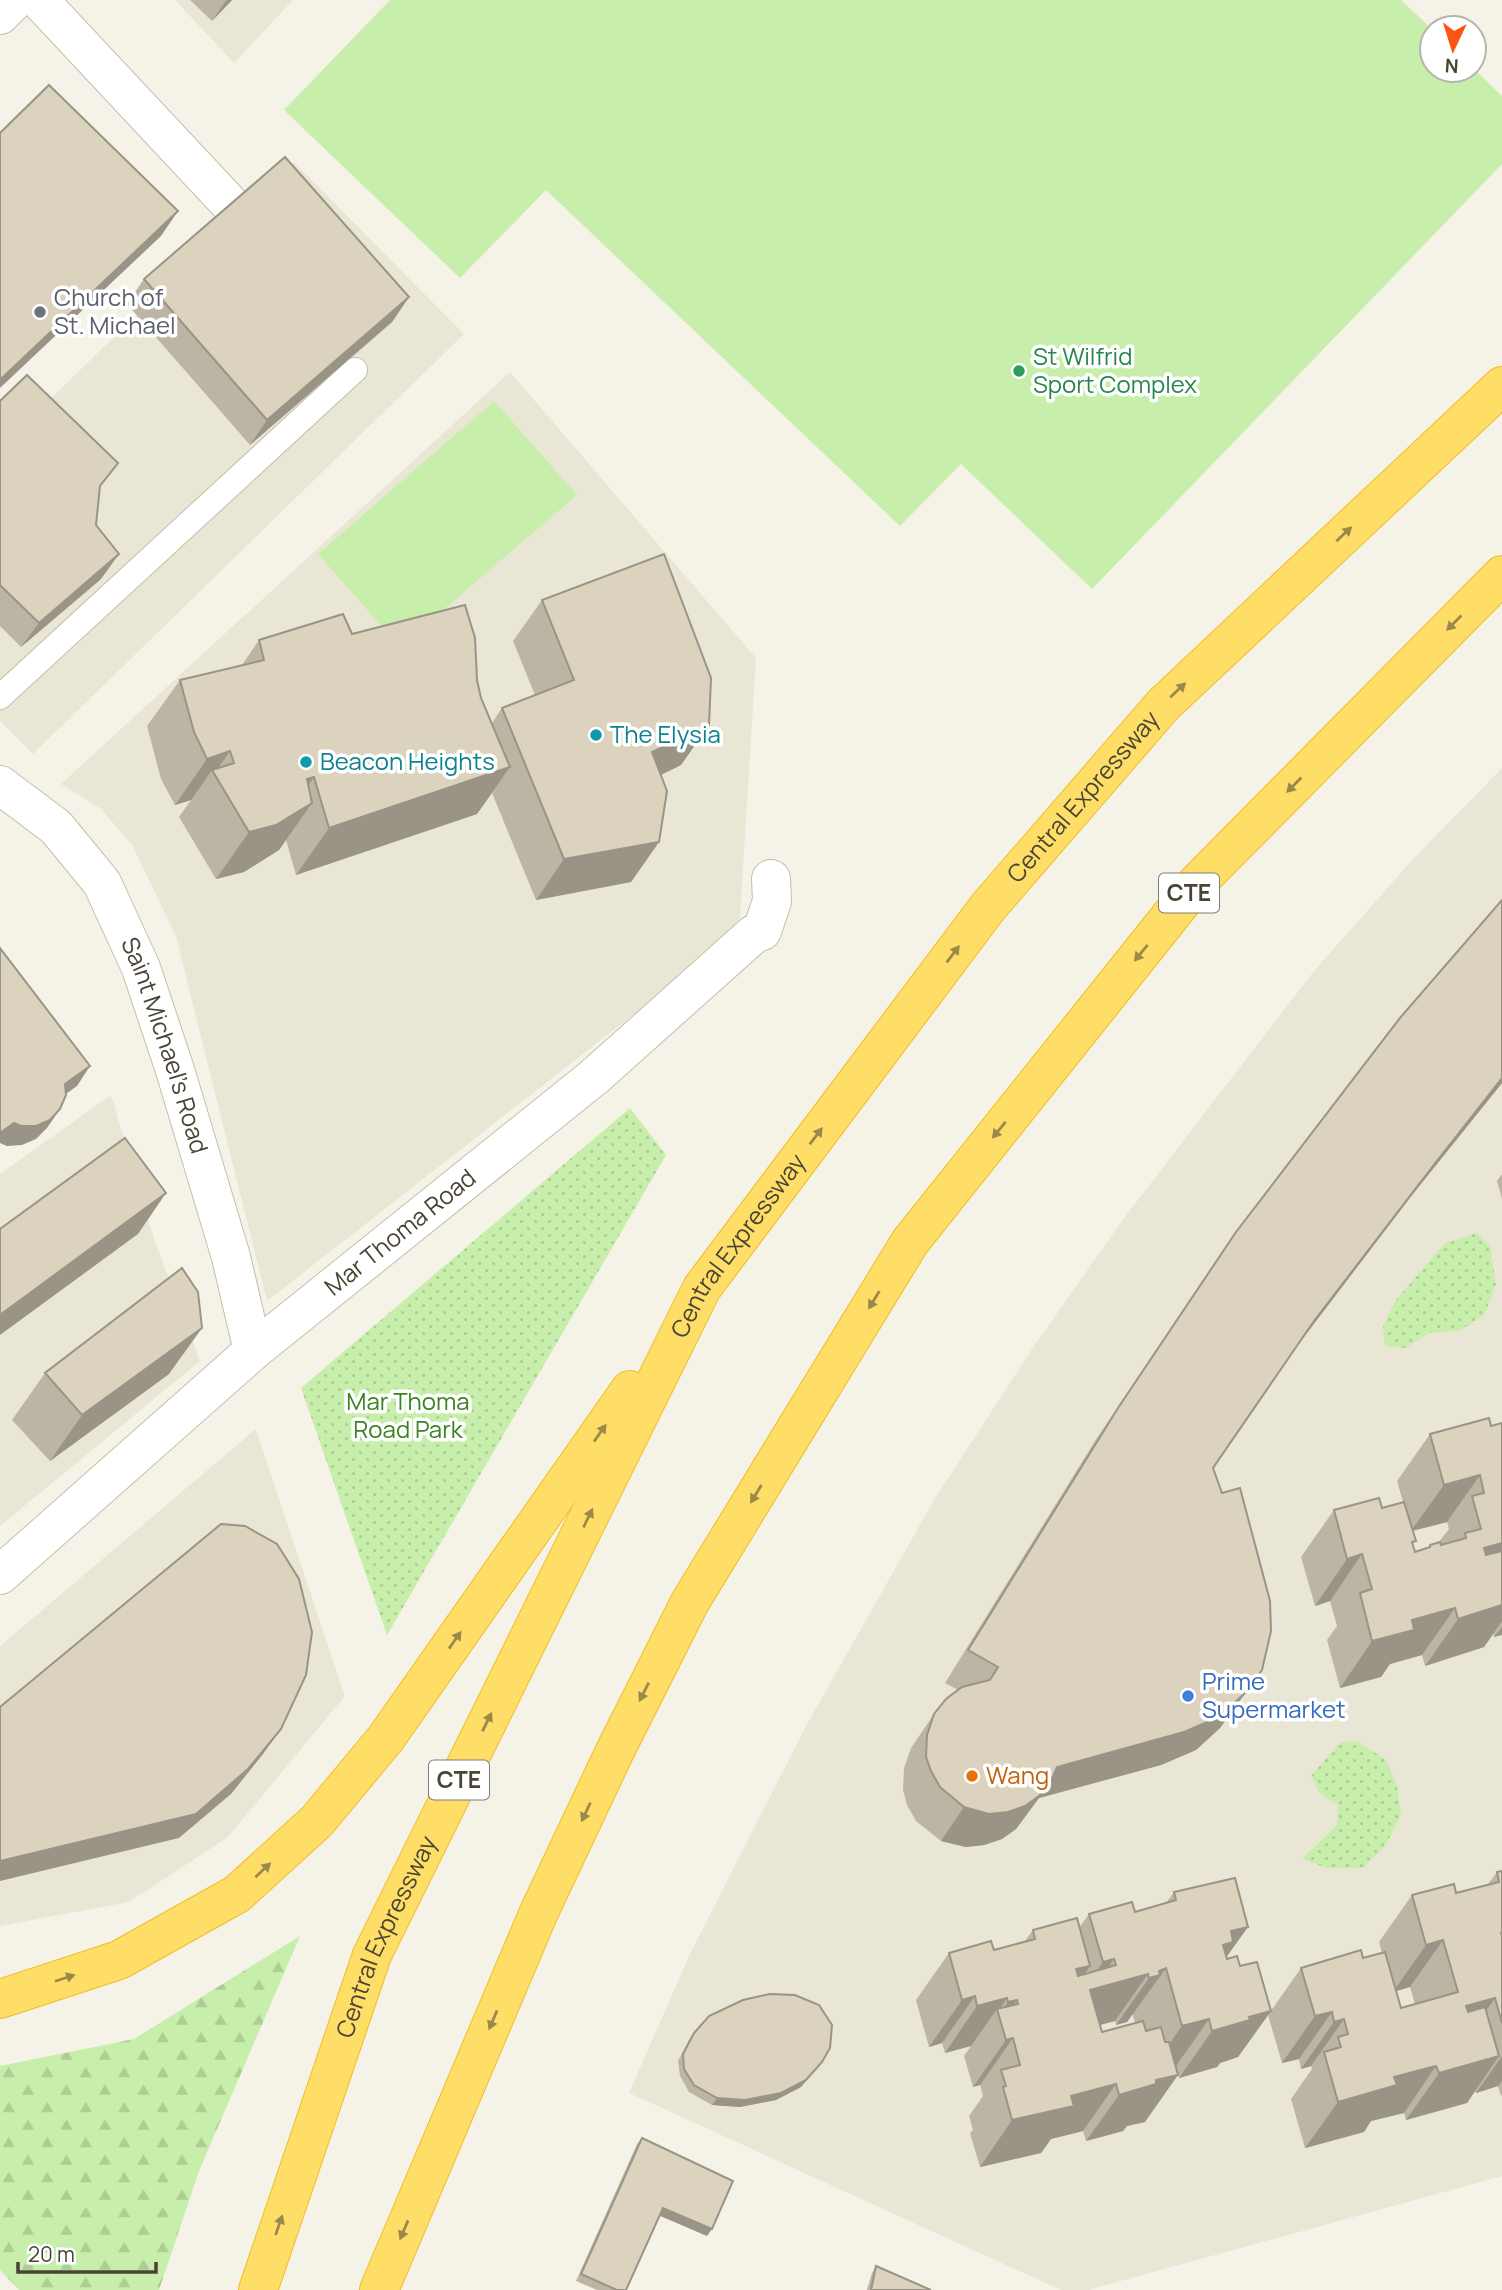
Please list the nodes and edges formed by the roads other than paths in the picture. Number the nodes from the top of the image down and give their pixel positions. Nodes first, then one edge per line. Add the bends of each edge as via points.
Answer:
1 (15, 0) edge
2 (39, 0) edge
3 (0, 15) edge
4 (228, 202) edge
5 (355, 370) edge
6 (1502, 386) edge
7 (1502, 575) edge
8 (0, 697) edge
9 (0, 785) edge
10 (771, 879) dead end
11 (702, 1288) junction
12 (253, 1350) junction
13 (0, 1575) edge
14 (0, 1999) edge
15 (258, 2290) edge
16 (379, 2290) edge

1 - 3 street
2 - 4 street
5 - 8 lane
11 -> 6 highway, Central Expressway / CTE via 988,907 1163,705
7 -> 16 highway, CTE via 1196,884 910,1241 690,1602 539,1912
9 - 12 street, Saint Michael's Road via 56,827 102,883 141,968 227,1244
10 - 12 street, Mar Thoma Road via 772,901 762,931 594,1077
14 -> 11 highway via 119,1960 237,1894 317,1821 386,1738
15 -> 11 highway, Central Expressway / CTE via 372,1955
12 - 13 street, Mar Thoma Road

